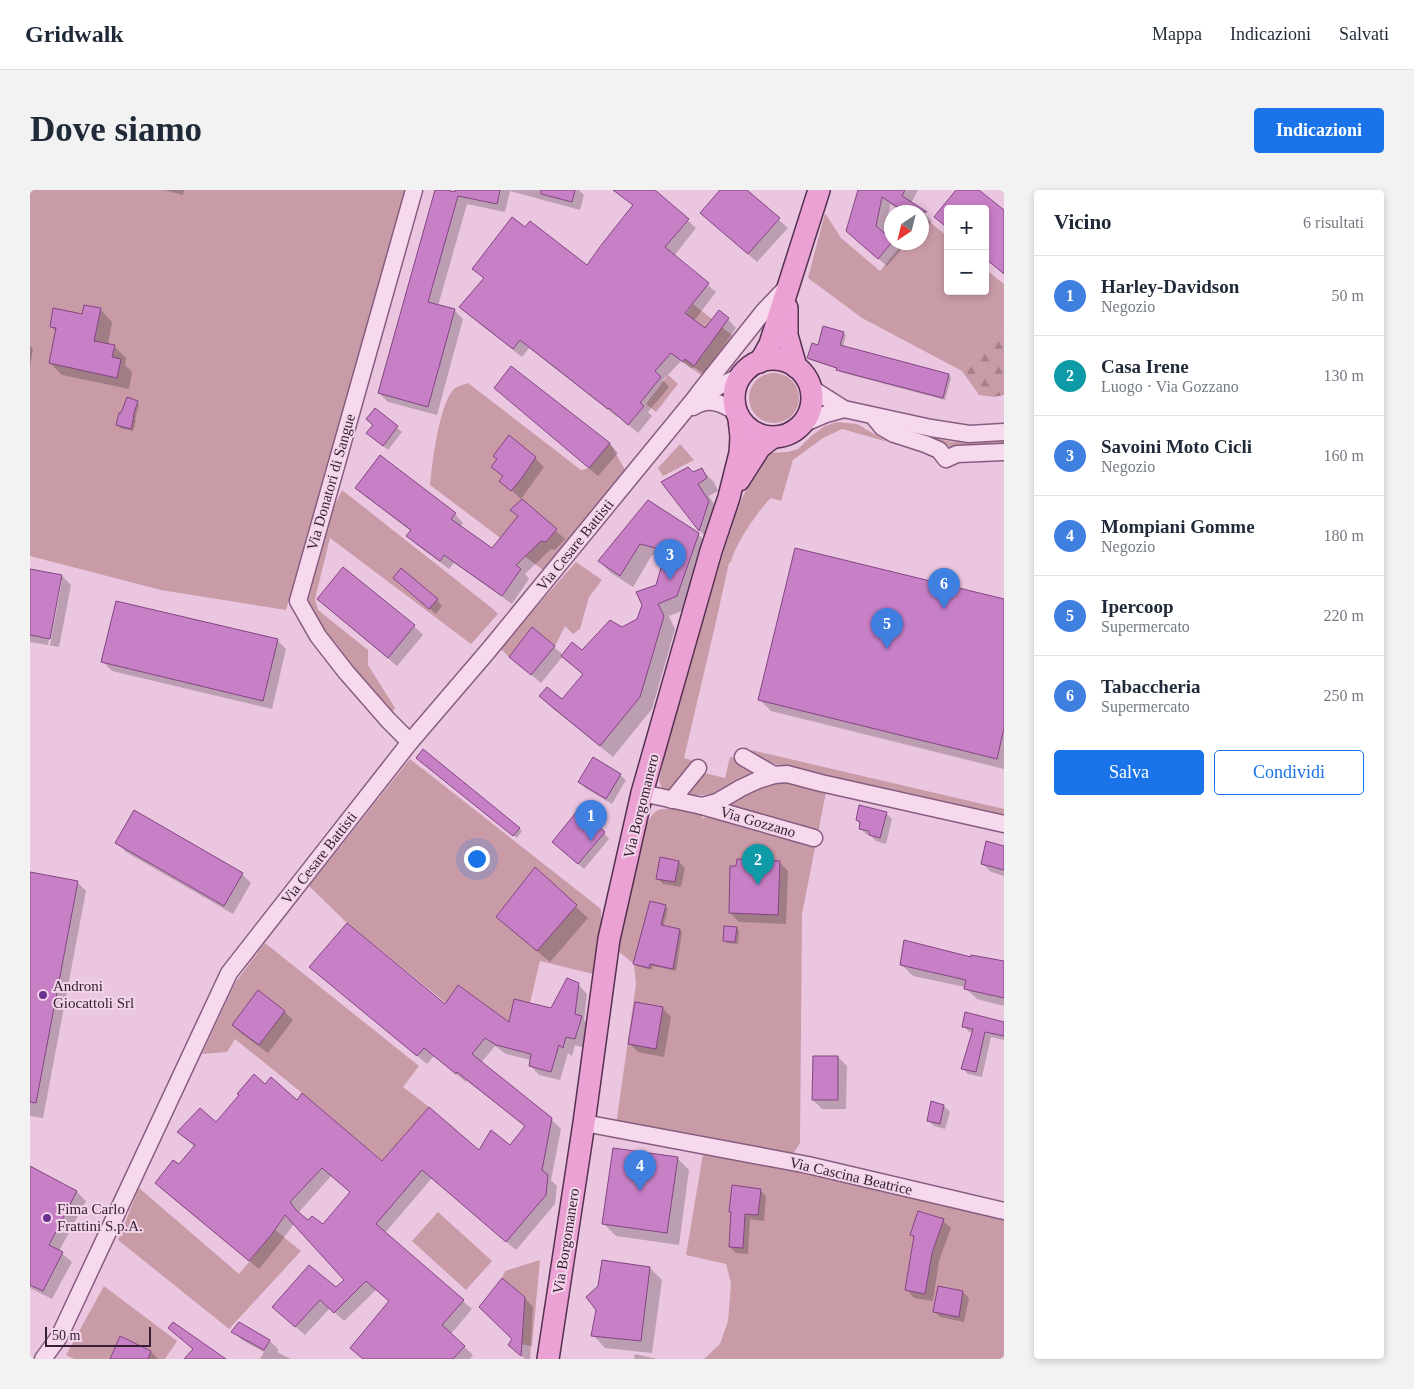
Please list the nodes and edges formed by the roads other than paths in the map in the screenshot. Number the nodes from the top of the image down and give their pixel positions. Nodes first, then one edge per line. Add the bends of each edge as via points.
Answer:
1 (414, 190) edge
2 (818, 190) edge
3 (788, 287) junction
4 (760, 362) junction
5 (796, 367) junction
6 (741, 376) junction
7 (811, 388) junction
8 (696, 397) junction
9 (844, 409) junction
10 (683, 414) junction
11 (738, 415) junction
12 (871, 415) junction
13 (802, 424) junction
14 (1004, 432) edge
15 (772, 438) junction
16 (1004, 452) edge
17 (729, 497) junction
18 (410, 742) junction
19 (743, 757) dead end
20 (698, 768) dead end
21 (774, 774) junction
22 (642, 793) junction
23 (672, 800) junction
24 (702, 806) junction
25 (1004, 824) edge
26 (814, 838) dead end
27 (584, 1123) junction
28 (1004, 1211) edge
29 (43, 1359) edge
30 (548, 1359) edge

1 - 18 street, Via Donatori di Sangue via 298,601 318,636 346,672
2 - 3 main road
3 - 4 main road via 770,344
3 - 5 main road via 787,335
3 - 8 street, Via Cesare Battisti via 764,311
4 - 5 main road via 779,360
4 - 6 main road
5 - 7 main road via 807,378
6 - 8 street, Via Cesare Battisti
6 - 11 main road via 734,393
7 - 9 street
7 - 13 main road via 811,408
8 - 10 street, Via Cesare Battisti
9 - 12 street
9 - 13 street
10 - 11 street, Via Cesare Battisti via 706,401 723,404
10 - 18 street, Via Cesare Battisti
11 - 15 main road via 747,428
11 - 17 main road, Via Borgomanero via 742,437
12 - 14 street via 970,434
12 - 16 street via 882,427 939,450 946,459 957,454
13 - 15 main road via 787,435
15 - 17 main road, Via Borgomanero via 760,447
17 - 22 main road, Via Borgomanero
18 - 29 street, Via Cesare Battisti via 229,974 59,1338
19 - 21 street
20 - 23 street
21 - 24 street, Via Gozzano
21 - 25 street via 787,774
22 - 23 street, Via Gozzano
22 - 27 main road, Via Borgomanero via 609,938
23 - 24 street, Via Gozzano
24 - 26 street, Via Gozzano
27 - 28 street, Via Cascina Beatrice via 808,1165
27 - 30 main road, Via Borgomanero

